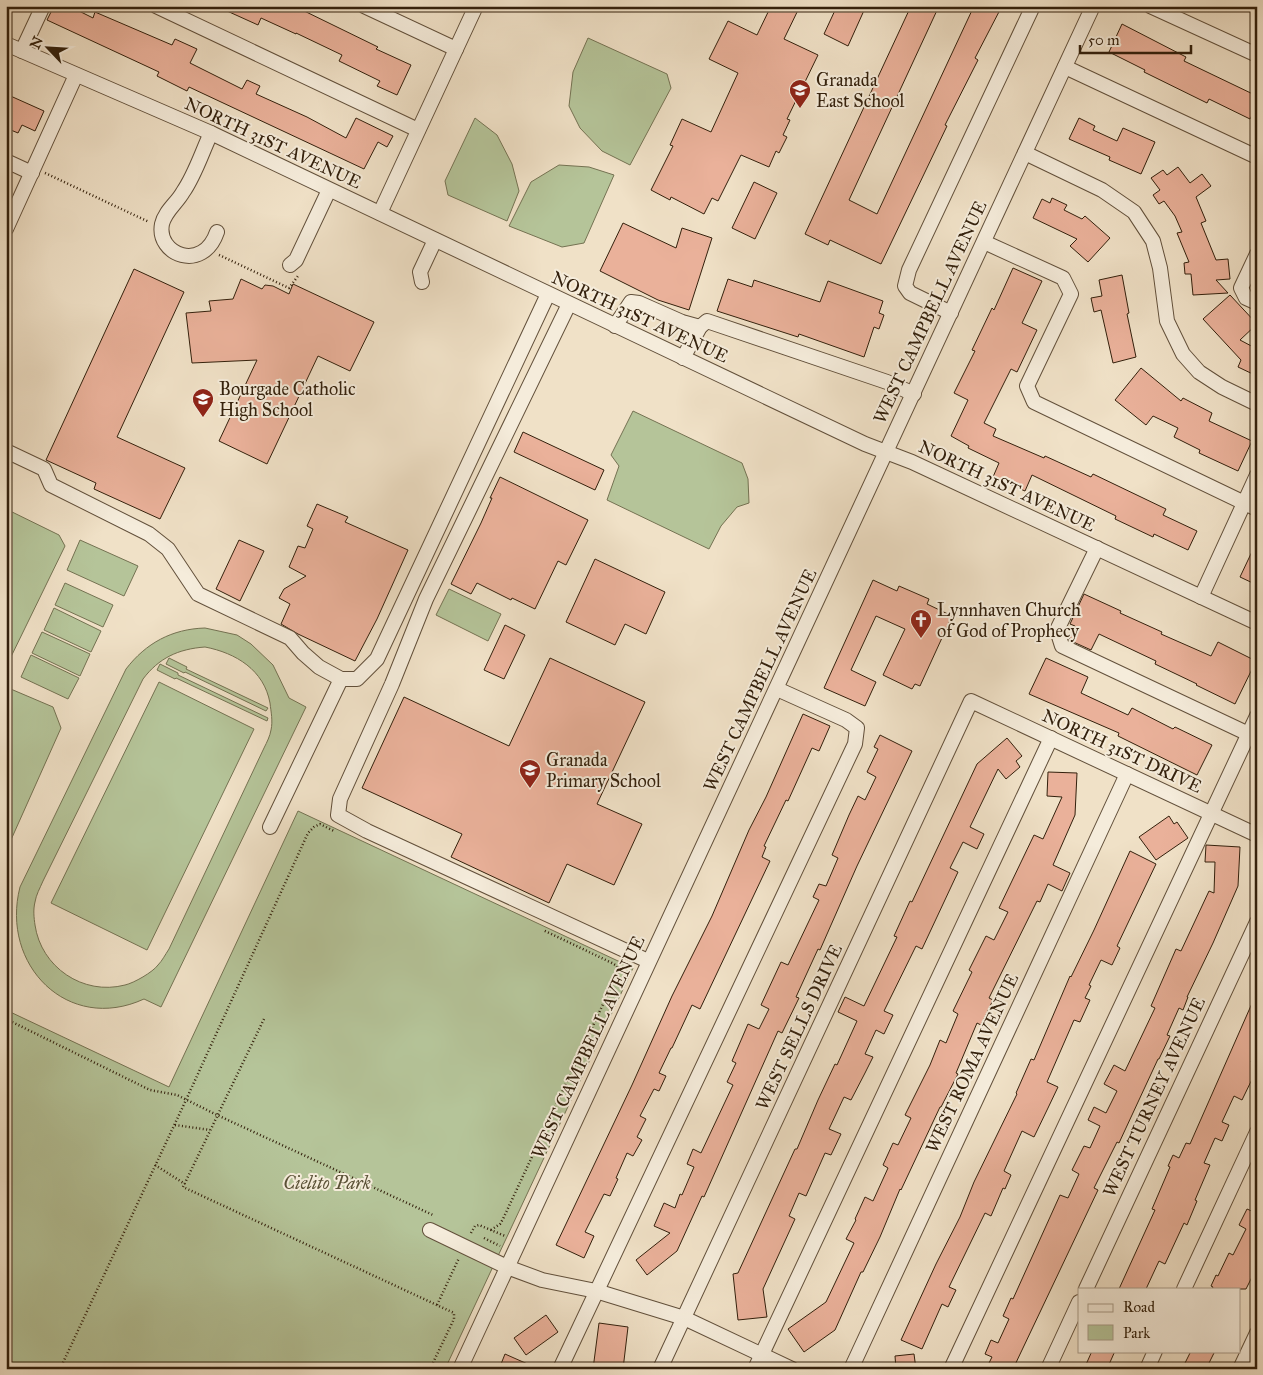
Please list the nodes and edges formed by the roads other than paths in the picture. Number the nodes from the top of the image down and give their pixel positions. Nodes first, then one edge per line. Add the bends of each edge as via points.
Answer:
1 (43, 6) edge
2 (156, 6) edge
3 (364, 6) edge
4 (476, 6) edge
5 (1033, 6) edge
6 (1093, 6) edge
7 (1150, 6) edge
8 (6, 44) edge
9 (456, 49) junction
10 (22, 51) junction
11 (1257, 55) edge
12 (1065, 67) junction
13 (76, 75) junction
14 (418, 130) junction
15 (211, 133) junction
16 (1025, 153) junction
17 (1257, 156) edge
18 (6, 161) edge
19 (37, 172) junction
20 (329, 190) junction
21 (380, 213) junction
22 (6, 229) edge
23 (217, 232) dead end
24 (435, 240) junction
25 (984, 242) junction
26 (1257, 254) edge
27 (296, 268) road end
28 (422, 282) dead end
29 (548, 294) junction
30 (1257, 303) edge
31 (569, 304) junction
32 (951, 313) junction
33 (615, 326) junction
34 (700, 327) junction
35 (683, 358) junction
36 (914, 394) junction
37 (1257, 404) edge
38 (6, 451) edge
39 (886, 452) junction
40 (1257, 475) edge
41 (1250, 506) edge
42 (1097, 548) junction
43 (1201, 596) junction
44 (1257, 623) edge
45 (340, 678) junction
46 (776, 689) junction
47 (971, 701) joint
48 (1257, 716) edge
49 (1253, 736) edge
50 (1051, 738) junction
51 (1127, 774) junction
52 (1211, 813) junction
53 (270, 827) dead end
54 (1257, 834) edge
55 (1257, 922) edge
56 (648, 960) junction
57 (1257, 1132) edge
58 (430, 1230) dead end
59 (507, 1267) junction
60 (1086, 1288) edge
61 (1184, 1288) edge
62 (596, 1292) junction
63 (1078, 1304) edge
64 (684, 1318) junction
65 (1257, 1333) edge
66 (1155, 1352) edge
67 (762, 1354) junction
68 (460, 1369) edge
69 (560, 1369) edge
70 (660, 1369) edge
71 (755, 1369) edge
72 (792, 1369) edge
73 (851, 1369) edge
74 (951, 1369) edge
75 (1048, 1369) edge
76 (1147, 1369) edge
77 (1240, 1369) edge

1 - 10 street
2 - 14 street
3 - 9 street
4 - 9 street
5 - 32 street via 908,270 905,286 910,294
6 - 12 street, WEST CAMPBELL AVENUE
7 - 11 street
8 - 10 street, NORTH 31ST AVENUE
9 - 14 street
10 - 13 street, NORTH 31ST AVENUE
12 - 16 street, WEST CAMPBELL AVENUE
12 - 17 street
13 - 15 street, NORTH 31ST AVENUE
13 - 19 street
14 - 21 street
15 - 20 street, NORTH 31ST AVENUE
15 - 23 street via 184,192 166,214 162,235 175,252 196,256 214,243
16 - 25 street, WEST CAMPBELL AVENUE
16 - 37 street via 1102,190 1134,212 1153,241 1167,322 1183,354 1199,372
18 - 19 street
19 - 22 street
20 - 21 street, NORTH 31ST AVENUE
20 - 27 street via 296,260
21 - 24 street, NORTH 31ST AVENUE
24 - 28 street via 420,272
24 - 29 street, NORTH 31ST AVENUE
25 - 32 street, WEST CAMPBELL AVENUE
25 - 41 street via 1063,278 1071,294 1027,386 1034,402
26 - 30 street via 1241,288 1246,298
29 - 31 street, NORTH 31ST AVENUE
29 - 45 street via 377,659 357,679
31 - 33 street, NORTH 31ST AVENUE
31 - 56 street via 426,599 340,799 338,815
32 - 36 street, WEST CAMPBELL AVENUE
33 - 34 street via 631,302
33 - 35 street, NORTH 31ST AVENUE
34 - 35 street
34 - 36 street via 708,321 888,382
35 - 39 street, NORTH 31ST AVENUE
36 - 39 street, WEST CAMPBELL AVENUE
38 - 45 street via 44,469 51,485 149,534 168,549 198,594 290,638 319,667
39 - 42 street, NORTH 31ST AVENUE
39 - 46 street, WEST CAMPBELL AVENUE
40 - 41 street
41 - 43 street
42 - 43 street, NORTH 31ST AVENUE
42 - 49 street via 1057,630 1062,646
43 - 44 street, NORTH 31ST AVENUE
45 - 53 street
46 - 56 street, WEST CAMPBELL AVENUE
46 - 62 street via 846,720 857,728 855,744
47 - 50 street, NORTH 31ST DRIVE
47 - 64 street, WEST SELLS DRIVE
48 - 49 street
49 - 52 street
50 - 51 street, NORTH 31ST DRIVE
50 - 67 street
51 - 52 street, NORTH 31ST DRIVE
51 - 73 street, WEST ROMA AVENUE
52 - 54 street, NORTH 31ST DRIVE
52 - 74 street
55 - 60 street, WEST TURNEY AVENUE
56 - 59 street, WEST CAMPBELL AVENUE
57 - 61 street
58 - 59 street
59 - 62 street via 542,1280
59 - 68 street, WEST CAMPBELL AVENUE
62 - 64 street
62 - 69 street
63 - 75 street
64 - 67 street
64 - 70 street, WEST SELLS DRIVE
65 - 77 street
66 - 76 street
67 - 71 street
67 - 72 street

